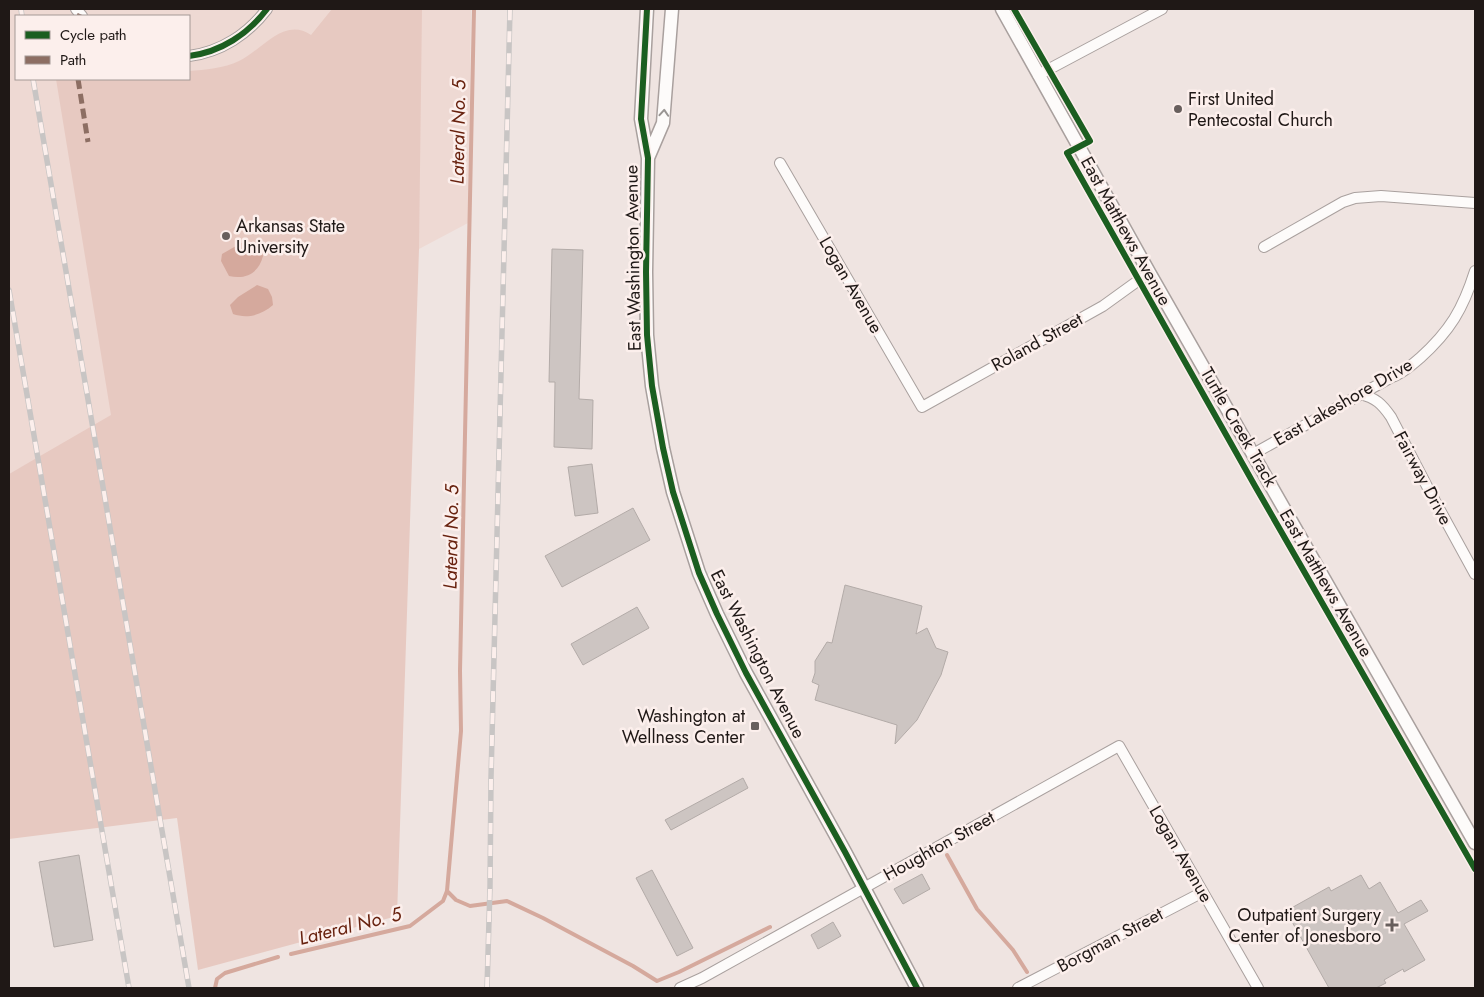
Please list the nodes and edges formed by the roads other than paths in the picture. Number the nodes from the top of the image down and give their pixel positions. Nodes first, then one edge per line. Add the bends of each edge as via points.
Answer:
1 (267, 9) edge
2 (647, 9) edge
3 (672, 9) edge
4 (1002, 9) edge
5 (1162, 9) edge
6 (190, 56) edge
7 (1038, 76) junction
8 (648, 158) junction
9 (780, 162) dead end
10 (1475, 203) edge
11 (1264, 247) dead end
12 (1475, 271) edge
13 (1150, 274) junction
14 (1360, 394) junction
15 (922, 407) joint
16 (1253, 454) junction
17 (1475, 574) edge
18 (1119, 746) joint
19 (1475, 843) edge
20 (864, 888) junction
21 (1203, 892) junction
22 (680, 988) edge
23 (917, 988) edge
24 (1018, 988) edge
25 (1258, 988) edge

1 - 6 street via 251,27 230,42
2 - 8 street, East Washington Avenue via 641,119
8 -> 3 street, East Washington Avenue via 663,123
4 - 7 street, East Matthews Avenue
5 - 7 street
7 - 13 street, East Matthews Avenue
8 - 20 street, East Washington Avenue via 648,344 663,448 681,520 699,573 746,673
9 - 15 street, Logan Avenue
10 - 11 street via 1381,196 1355,198
12 - 14 street, East Lakeshore Drive via 1463,305 1438,341 1412,365
13 - 15 street, Roland Street via 1103,306
13 - 16 street, East Matthews Avenue
14 - 16 street, East Lakeshore Drive
14 - 17 street, Fairway Drive via 1384,406
16 - 19 street, East Matthews Avenue
18 - 20 street, Houghton Street
18 - 21 street, Logan Avenue
20 - 22 street, Houghton Street
20 - 23 street, East Washington Avenue
21 - 24 street, Borgman Street
21 - 25 street, Logan Avenue

